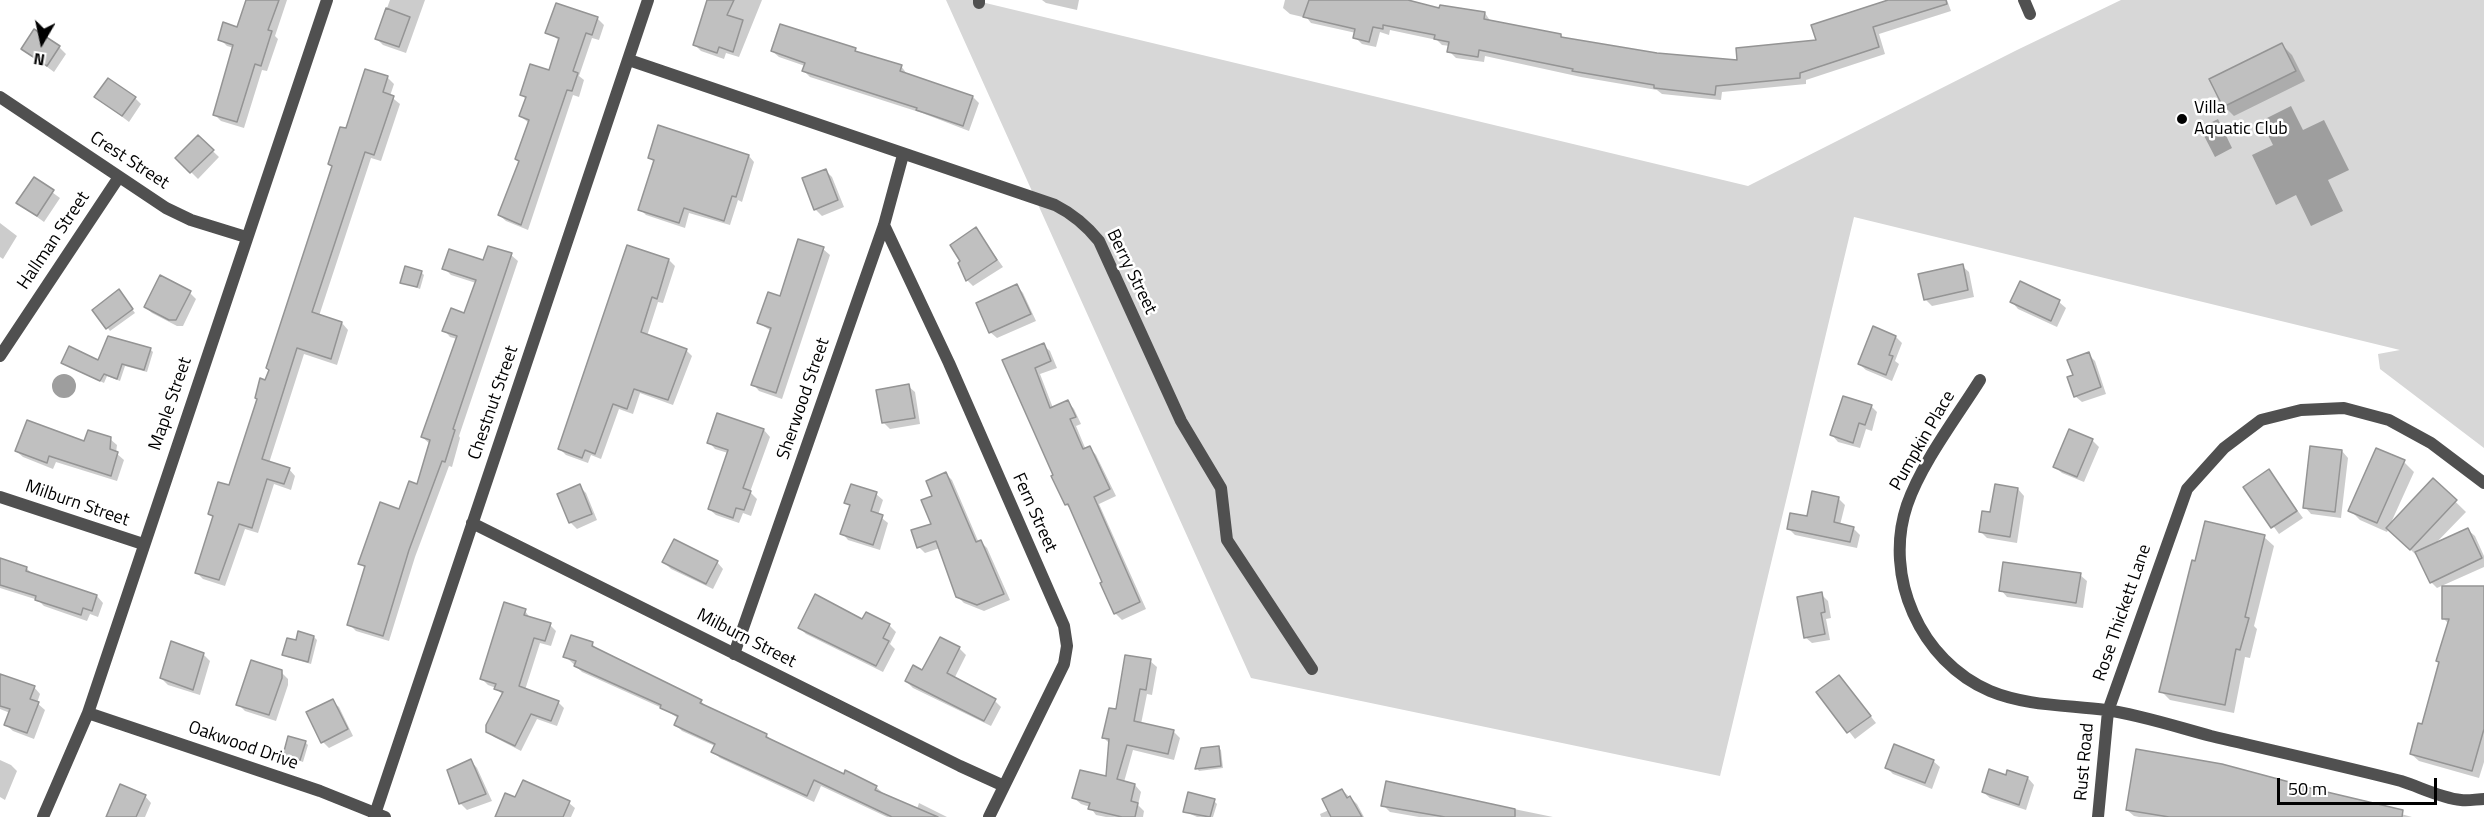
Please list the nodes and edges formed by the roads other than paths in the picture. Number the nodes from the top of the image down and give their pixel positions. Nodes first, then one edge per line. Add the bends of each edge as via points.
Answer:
1 (327, 0) edge
2 (648, 0) edge
3 (2024, 0) edge
4 (2030, 14) dead end
5 (629, 60) junction
6 (0, 97) edge
7 (903, 155) junction
8 (119, 177) junction
9 (884, 225) junction
10 (246, 237) junction
11 (0, 356) edge
12 (1980, 380) dead end
13 (2484, 483) edge
14 (0, 496) edge
15 (472, 523) junction
16 (143, 544) junction
17 (734, 654) junction
18 (1312, 669) dead end
19 (2108, 711) junction
20 (88, 713) junction
21 (1004, 786) junction
22 (2484, 799) edge
23 (378, 816) edge
24 (43, 817) edge
25 (989, 817) edge
26 (2098, 817) edge

1 - 10 street, Maple Street
2 - 5 street, Chestnut Street
3 - 4 street
5 - 7 street, Berry Street
5 - 15 street, Chestnut Street
6 - 8 street, Crest Street
7 - 9 street, Sherwood Street
7 - 18 street, Berry Street via 1055,205 1088,226 1099,241 1181,421 1221,488 1227,540
8 - 10 street, Crest Street via 191,220
8 - 11 street, Hallman Street
9 - 17 street, Sherwood Street
9 - 21 street, Fern Street via 1064,626 1064,664
10 - 16 street, Maple Street
12 - 19 street, Pumpkin Place via 1916,483 1907,506 1900,556 1909,604 1933,646 1954,668 1990,691 2021,700
13 - 19 street, Rose Thickett Lane via 2431,442 2390,420 2344,408 2301,410 2261,420 2224,448 2187,489
14 - 16 street, Milburn Street
15 - 17 street, Milburn Street
15 - 23 street, Chestnut Street
16 - 20 street, Maple Street
17 - 21 street, Milburn Street
19 - 22 street, Rose Thickett Lane via 2402,782 2461,800
19 - 26 street, Rust Road
20 - 23 street, Oakwood Drive via 320,791
20 - 24 street, Maple Street
21 - 25 street, Fern Street

